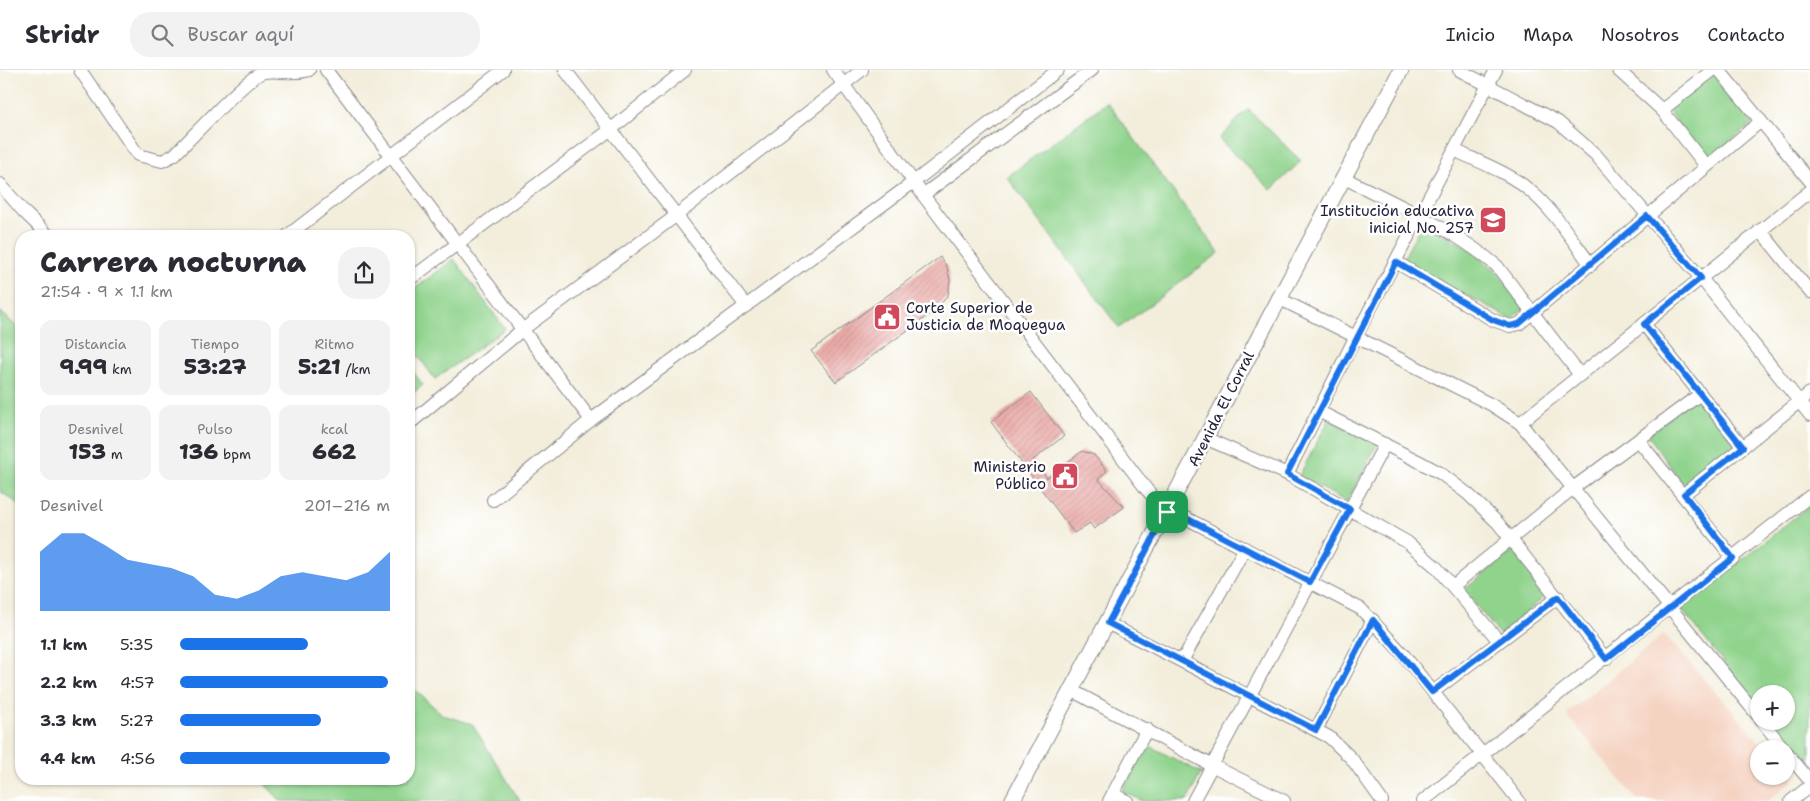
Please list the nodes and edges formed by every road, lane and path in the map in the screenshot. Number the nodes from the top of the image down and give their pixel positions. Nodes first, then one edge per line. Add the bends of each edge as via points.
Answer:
1 (80, 70) edge
2 (309, 70) edge
3 (326, 70) edge
4 (503, 70) edge
5 (565, 70) edge
6 (685, 70) edge
7 (833, 70) edge
8 (862, 70) edge
9 (1058, 70) edge
10 (1401, 70) edge
11 (1459, 70) edge
12 (1496, 70) edge
13 (1618, 70) edge
14 (1713, 70) edge
15 (1719, 70) edge
16 (261, 71) edge
17 (1090, 71) edge
18 (843, 84) junction
19 (1488, 85) junction
20 (1662, 110) junction
21 (1761, 121) junction
22 (610, 130) junction
23 (1454, 150) junction
24 (390, 158) junction
25 (1706, 166) junction
26 (1344, 178) junction
27 (1810, 180) edge
28 (915, 181) junction
29 (0, 184) edge
30 (1810, 191) edge
31 (923, 195) junction
32 (676, 215) junction
33 (1419, 216) junction
34 (1647, 216) junction
35 (43, 230) edge
36 (295, 230) edge
37 (1760, 230) junction
38 (456, 244) junction
39 (1396, 262) junction
40 (1591, 265) junction
41 (415, 275) edge
42 (1701, 278) junction
43 (1810, 292) edge
44 (1278, 298) junction
45 (746, 306) junction
46 (1531, 312) junction
47 (1644, 324) junction
48 (522, 330) junction
49 (1356, 336) junction
50 (1580, 375) junction
51 (1810, 393) edge
52 (1700, 395) junction
53 (1799, 402) junction
54 (1320, 412) junction
55 (1810, 415) edge
56 (415, 419) edge
57 (591, 420) junction
58 (1520, 423) junction
59 (1205, 438) junction
60 (1639, 441) junction
61 (1385, 444) junction
62 (1743, 447) junction
63 (1287, 474) junction
64 (1573, 488) junction
65 (1684, 494) junction
66 (1810, 496) edge
67 (493, 500) dead end
68 (1350, 509) junction
69 (1167, 512) junction
70 (1510, 539) junction
71 (1244, 548) junction
72 (1733, 558) junction
73 (1310, 582) junction
74 (1453, 586) junction
75 (1558, 597) junction
76 (1670, 607) junction
77 (1373, 620) junction
78 (1108, 623) junction
79 (1499, 641) junction
80 (1606, 659) junction
81 (1182, 661) junction
82 (1071, 690) junction
83 (1432, 692) junction
84 (1249, 695) junction
85 (1750, 706) edge
86 (1147, 729) junction
87 (1316, 730) junction
88 (1769, 730) edge
89 (1777, 740) edge
90 (1481, 754) junction
91 (1212, 766) junction
92 (1795, 767) edge
93 (1808, 789) edge
94 (1111, 798) edge
95 (1281, 800) edge
96 (1012, 801) edge
97 (1126, 801) edge
98 (1194, 801) edge
99 (1382, 801) edge
100 (1423, 801) edge
101 (1519, 801) edge
102 (1791, 801) edge

1 - 16 street via 138,155 162,161 174,156
2 - 16 street via 293,73
3 - 24 street
4 - 24 street
5 - 22 street
6 - 22 street
7 - 18 street
8 - 18 street
9 - 28 street
10 - 26 street, Avenida El Corral
11 - 19 street
12 - 19 street
13 - 20 street
14 - 20 street
15 - 21 street
17 - 31 street
18 - 28 street
18 - 32 street
19 - 23 street
19 - 34 street via 1558,122 1578,138
20 - 25 street
21 - 25 street
21 - 27 street
22 - 32 street
22 - 38 street
23 - 33 street
23 - 40 street via 1529,190
24 - 36 street
24 - 38 street
25 - 34 street
26 - 33 street
26 - 44 street, Avenida El Corral
28 - 31 street
28 - 45 street
29 - 35 street
30 - 37 street
31 - 69 street
32 - 45 street
32 - 48 street
33 - 39 street
33 - 46 street via 1466,242 1497,266
34 - 40 street
34 - 42 street
37 - 42 street
37 - 43 street
38 - 41 street
38 - 48 street
39 - 46 street via 1503,324 1519,324
39 - 49 street
40 - 46 street
42 - 47 street
42 - 53 street
44 - 49 street
44 - 59 street, Avenida El Corral
45 - 57 street
46 - 50 street
47 - 50 street
47 - 52 street
48 - 56 street
48 - 57 street
49 - 54 street
49 - 58 street via 1492,405
50 - 58 street
51 - 53 street
52 - 60 street
52 - 62 street
53 - 55 street
53 - 62 street
54 - 61 street
54 - 63 street
57 - 67 street
58 - 64 street
59 - 63 street
59 - 69 street, Avenida El Corral
60 - 64 street
60 - 65 street
61 - 68 street
61 - 70 street via 1440,473 1468,494
62 - 65 street
63 - 68 street
64 - 70 street
64 - 76 street
65 - 72 street
66 - 72 street
68 - 73 street
68 - 74 street via 1412,546
69 - 71 street via 1182,516
69 - 78 street, Avenida El Corral
70 - 74 street
70 - 75 street
71 - 73 street
71 - 81 street
72 - 76 street
73 - 77 street
73 - 84 street
74 - 79 street
75 - 79 street
75 - 80 street
76 - 80 street
76 - 85 street
77 - 83 street
77 - 87 street
78 - 81 street
78 - 82 street, Avenida El Corral
79 - 83 street
80 - 90 street
81 - 84 street
82 - 86 street
82 - 96 street, Avenida El Corral
83 - 90 street
84 - 87 street
84 - 91 street
86 - 91 street
86 - 94 street
87 - 99 street via 1329,737 1352,759
88 - 89 street
90 - 100 street
90 - 101 street
91 - 95 street
91 - 98 street
92 - 93 street
93 - 102 street
94 - 97 street

